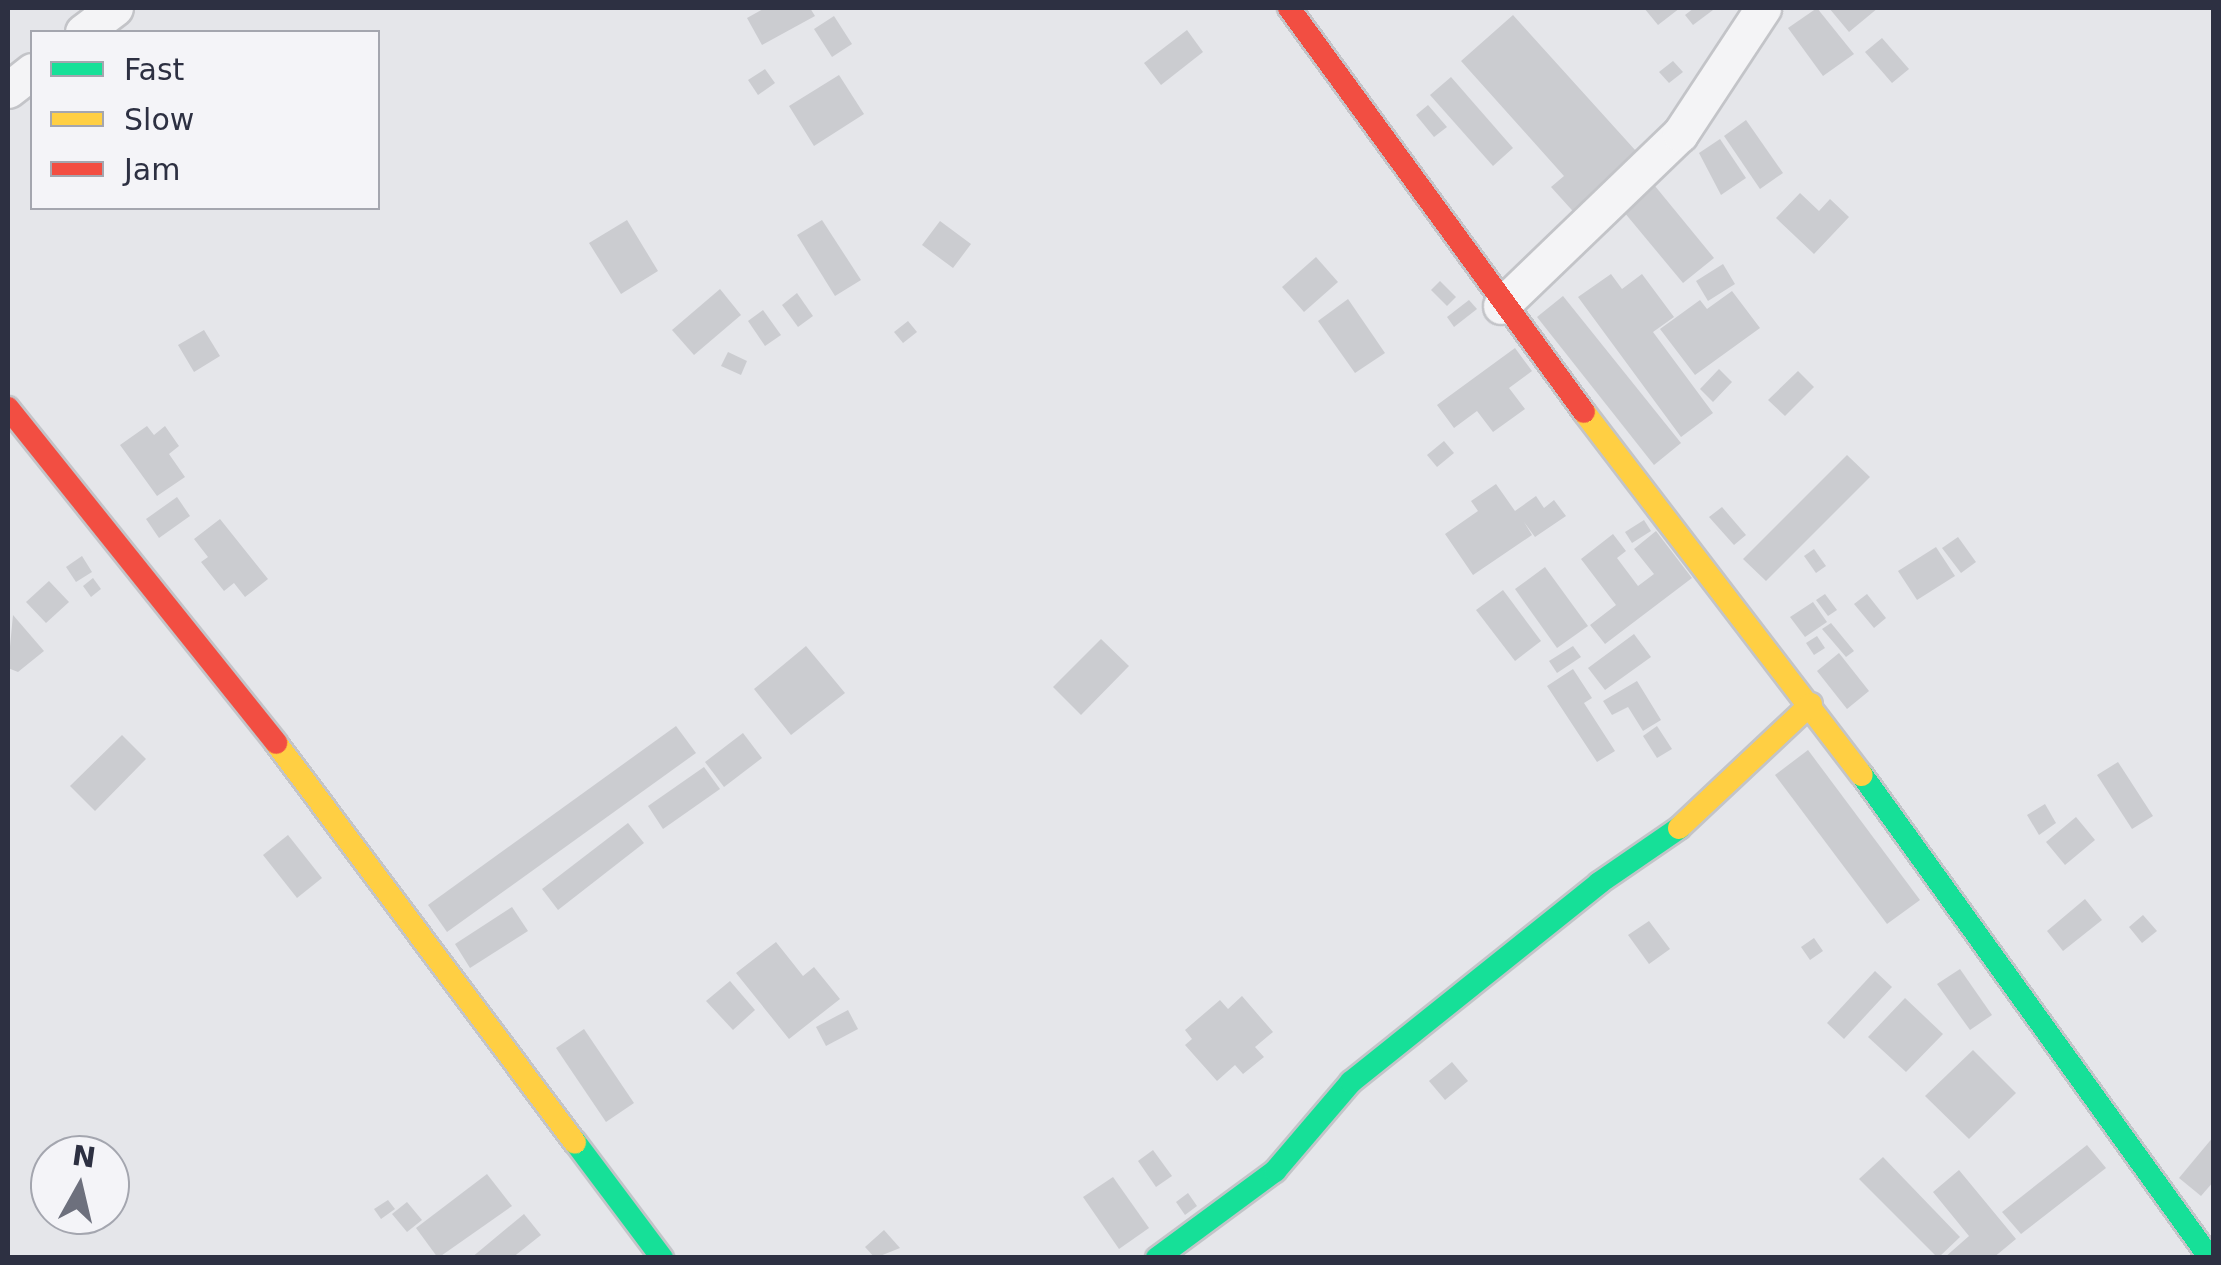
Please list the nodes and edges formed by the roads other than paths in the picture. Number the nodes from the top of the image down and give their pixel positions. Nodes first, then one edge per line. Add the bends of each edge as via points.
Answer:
1 (115, 8) edge
2 (1289, 8) edge
3 (1763, 8) edge
4 (86, 30) edge
5 (30, 73) edge
6 (8, 90) edge
7 (1502, 306) junction
8 (8, 408) edge
9 (1810, 704) junction
10 (662, 1258) edge
11 (1157, 1258) edge
12 (2210, 1258) edge

1 - 4 street
2 - 7 street via 1341,71
3 - 7 street via 1680,134
5 - 6 street
7 - 9 street
8 - 10 street via 324,803
9 - 11 street via 1682,826 1599,883 1351,1082 1275,1172
9 - 12 street

